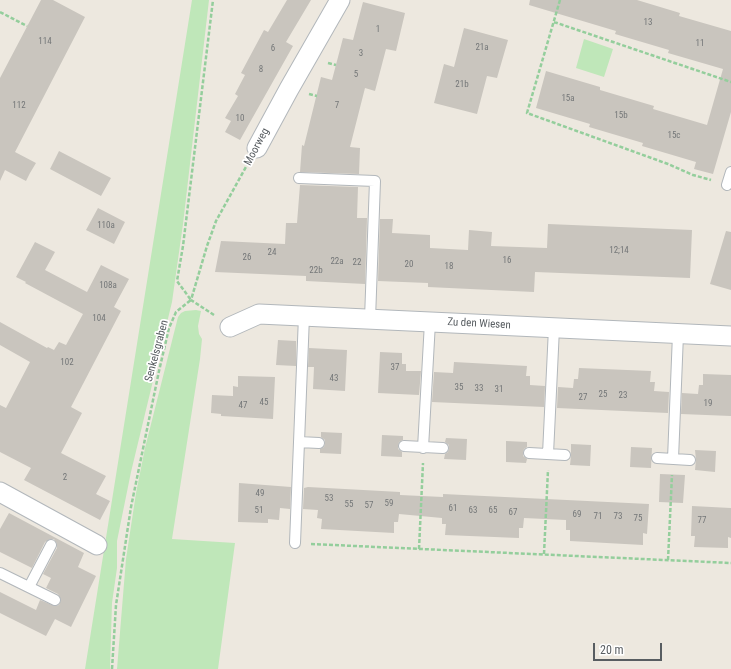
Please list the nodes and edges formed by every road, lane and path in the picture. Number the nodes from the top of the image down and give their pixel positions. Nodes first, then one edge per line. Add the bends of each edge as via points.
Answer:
1 (213, 0) edge
2 (340, 0) edge
3 (560, 0) edge
4 (0, 12) edge
5 (554, 22) junction
6 (27, 26) dead end
7 (731, 82) edge
8 (257, 148) joint
9 (731, 172) edge
10 (299, 178) dead end
11 (727, 185) joint
12 (191, 300) junction
13 (304, 316) junction
14 (370, 319) junction
15 (430, 322) junction
16 (230, 327) joint
17 (554, 328) junction
18 (678, 334) junction
19 (731, 336) edge
20 (299, 442) junction
21 (319, 443) dead end
22 (404, 446) dead end
23 (423, 448) junction
24 (443, 448) dead end
25 (529, 453) dead end
26 (548, 454) junction
27 (565, 455) dead end
28 (656, 458) dead end
29 (673, 459) junction
30 (690, 460) dead end
31 (0, 492) edge
32 (295, 543) joint
33 (51, 545) dead end
34 (98, 545) dead end
35 (419, 549) junction
36 (544, 554) junction
37 (668, 560) junction
38 (731, 563) edge
39 (0, 573) edge
40 (29, 587) junction
41 (55, 600) dead end
42 (112, 669) edge

1 - 12 path via 177,281
2 - 8 street, Moorweg
3 - 5 path
4 - 6 path
5 - 7 path
5 - 11 path via 527,113 693,175
8 - 12 path, Moorweg via 216,222
9 - 11 lane
10 - 14 lane via 375,181
12 - 16 path via 209,310
12 - 42 path, Senkelsgraben via 176,312 159,371 131,507 116,605
13 - 14 street, Zu den Wiesen
13 - 16 street, Zu den Wiesen via 259,314
13 - 20 lane
14 - 15 street, Zu den Wiesen
15 - 17 street, Zu den Wiesen
15 - 23 lane
17 - 18 street, Zu den Wiesen
17 - 26 lane
18 - 19 street, Zu den Wiesen
18 - 29 lane
20 - 21 lane
20 - 32 lane
22 - 23 lane
23 - 24 lane
23 - 35 path
25 - 26 lane
26 - 27 lane
26 - 36 path
28 - 29 lane
29 - 30 lane
29 - 37 path
31 - 34 street
32 - 35 path
33 - 40 lane
35 - 36 path
36 - 37 path
37 - 38 path
39 - 40 lane
40 - 41 lane

